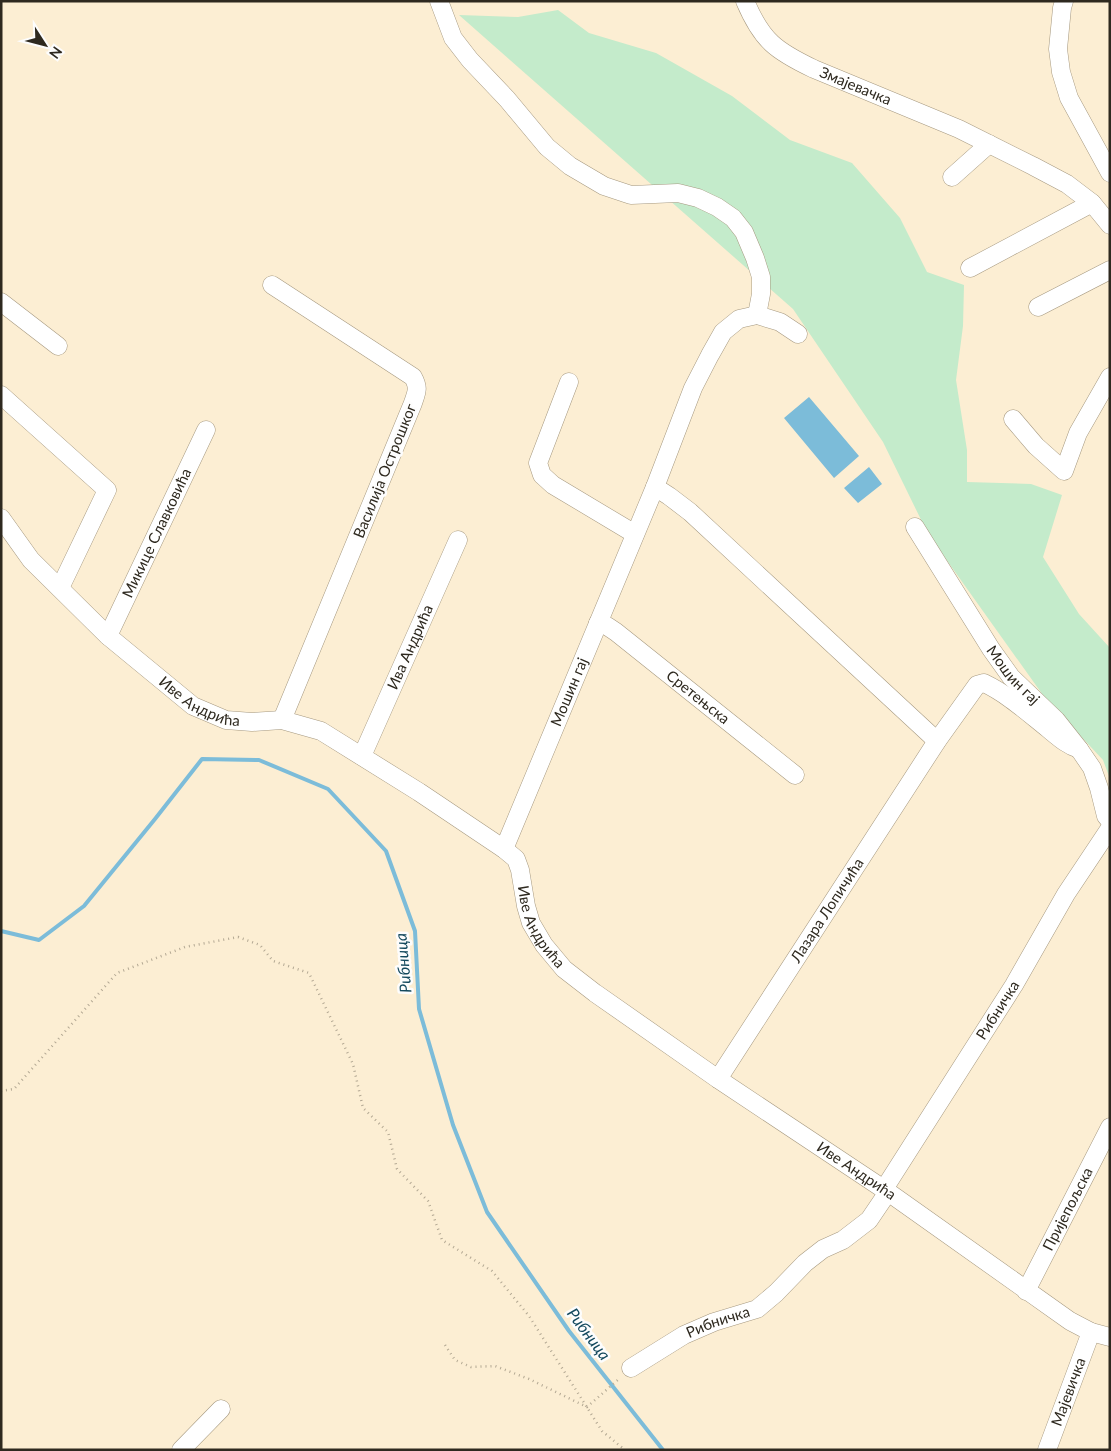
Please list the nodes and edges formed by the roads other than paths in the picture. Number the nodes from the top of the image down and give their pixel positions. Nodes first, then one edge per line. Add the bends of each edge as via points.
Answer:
1 (439, 1) edge
2 (745, 1) edge
3 (1064, 1) edge
4 (989, 144) junction
5 (1110, 173) edge
6 (952, 177) dead end
7 (1092, 203) junction
8 (1110, 225) edge
9 (970, 268) dead end
10 (1110, 270) edge
11 (272, 285) dead end
12 (1, 302) edge
13 (1038, 307) dead end
14 (756, 315) junction
15 (798, 334) dead end
16 (58, 346) dead end
17 (1110, 377) edge
18 (569, 382) dead end
19 (2, 396) edge
20 (1013, 419) dead end
21 (206, 430) dead end
22 (655, 487) junction
23 (1, 518) edge
24 (915, 527) dead end
25 (635, 534) junction
26 (458, 540) dead end
27 (60, 588) junction
28 (598, 624) junction
29 (108, 636) junction
30 (282, 720) junction
31 (937, 741) junction
32 (1079, 749) junction
33 (362, 756) junction
34 (794, 775) dead end
35 (1110, 821) edge
36 (1110, 828) edge
37 (504, 849) junction
38 (718, 1079) junction
39 (1110, 1127) edge
40 (886, 1190) junction
41 (1026, 1291) junction
42 (1091, 1332) junction
43 (1110, 1337) edge
44 (631, 1368) road end
45 (221, 1409) dead end
46 (181, 1450) edge
47 (1047, 1450) edge

1 - 14 street via 453,38 470,60 547,147 570,166 604,186 631,195 678,193 698,198 734,218 744,232 761,277
2 - 4 street, Змајевачка via 766,40 791,58
3 - 5 street via 1058,49 1061,72 1069,98
4 - 6 street
4 - 7 street, Змајевачка via 1067,184
7 - 8 street, Змајевачка
7 - 9 street
10 - 13 street
11 - 30 street, Василија Острошког via 413,377 417,384 413,402
12 - 16 street
14 - 15 street via 780,322
14 - 22 street, Мошин гај via 739,319 723,332 710,354 693,388
17 - 20 street via 1078,433 1064,471
18 - 25 street via 538,463 542,475 553,485
19 - 27 street via 107,490
21 - 29 street, Микице Славковића
22 - 25 street, Мошин гај
22 - 31 street via 697,518
23 - 27 street, Иве Андрића via 31,560
24 - 32 street, Мошин гај via 1011,677 1056,720
25 - 28 street, Мошин гај
26 - 33 street, Ива Андрића
27 - 29 street, Иве Андрића
28 - 34 street, Сретењска via 616,632
28 - 37 street, Мошин гај
29 - 30 street, Иве Андрића via 193,706 226,720
30 - 33 street, Иве Андрића via 321,731
31 - 32 street, Лазара Лопичића via 974,689 984,683
31 - 38 street, Лазара Лопичића
32 - 35 street, Мошин гај via 1092,768
33 - 37 street, Иве Андрића
36 - 40 street, Рибничка via 1066,894 1014,985
37 - 38 street, Иве Андрића via 516,859 531,923 564,969
38 - 40 street, Иве Андрића
39 - 41 street, Пријепољска
40 - 41 street, Иве Андрића
40 - 44 street, Рибничка via 869,1220 805,1263 757,1309 684,1335
41 - 42 street, Иве Андрића
42 - 43 street, Иве Андрића
42 - 47 street, Мајевичка
45 - 46 street

